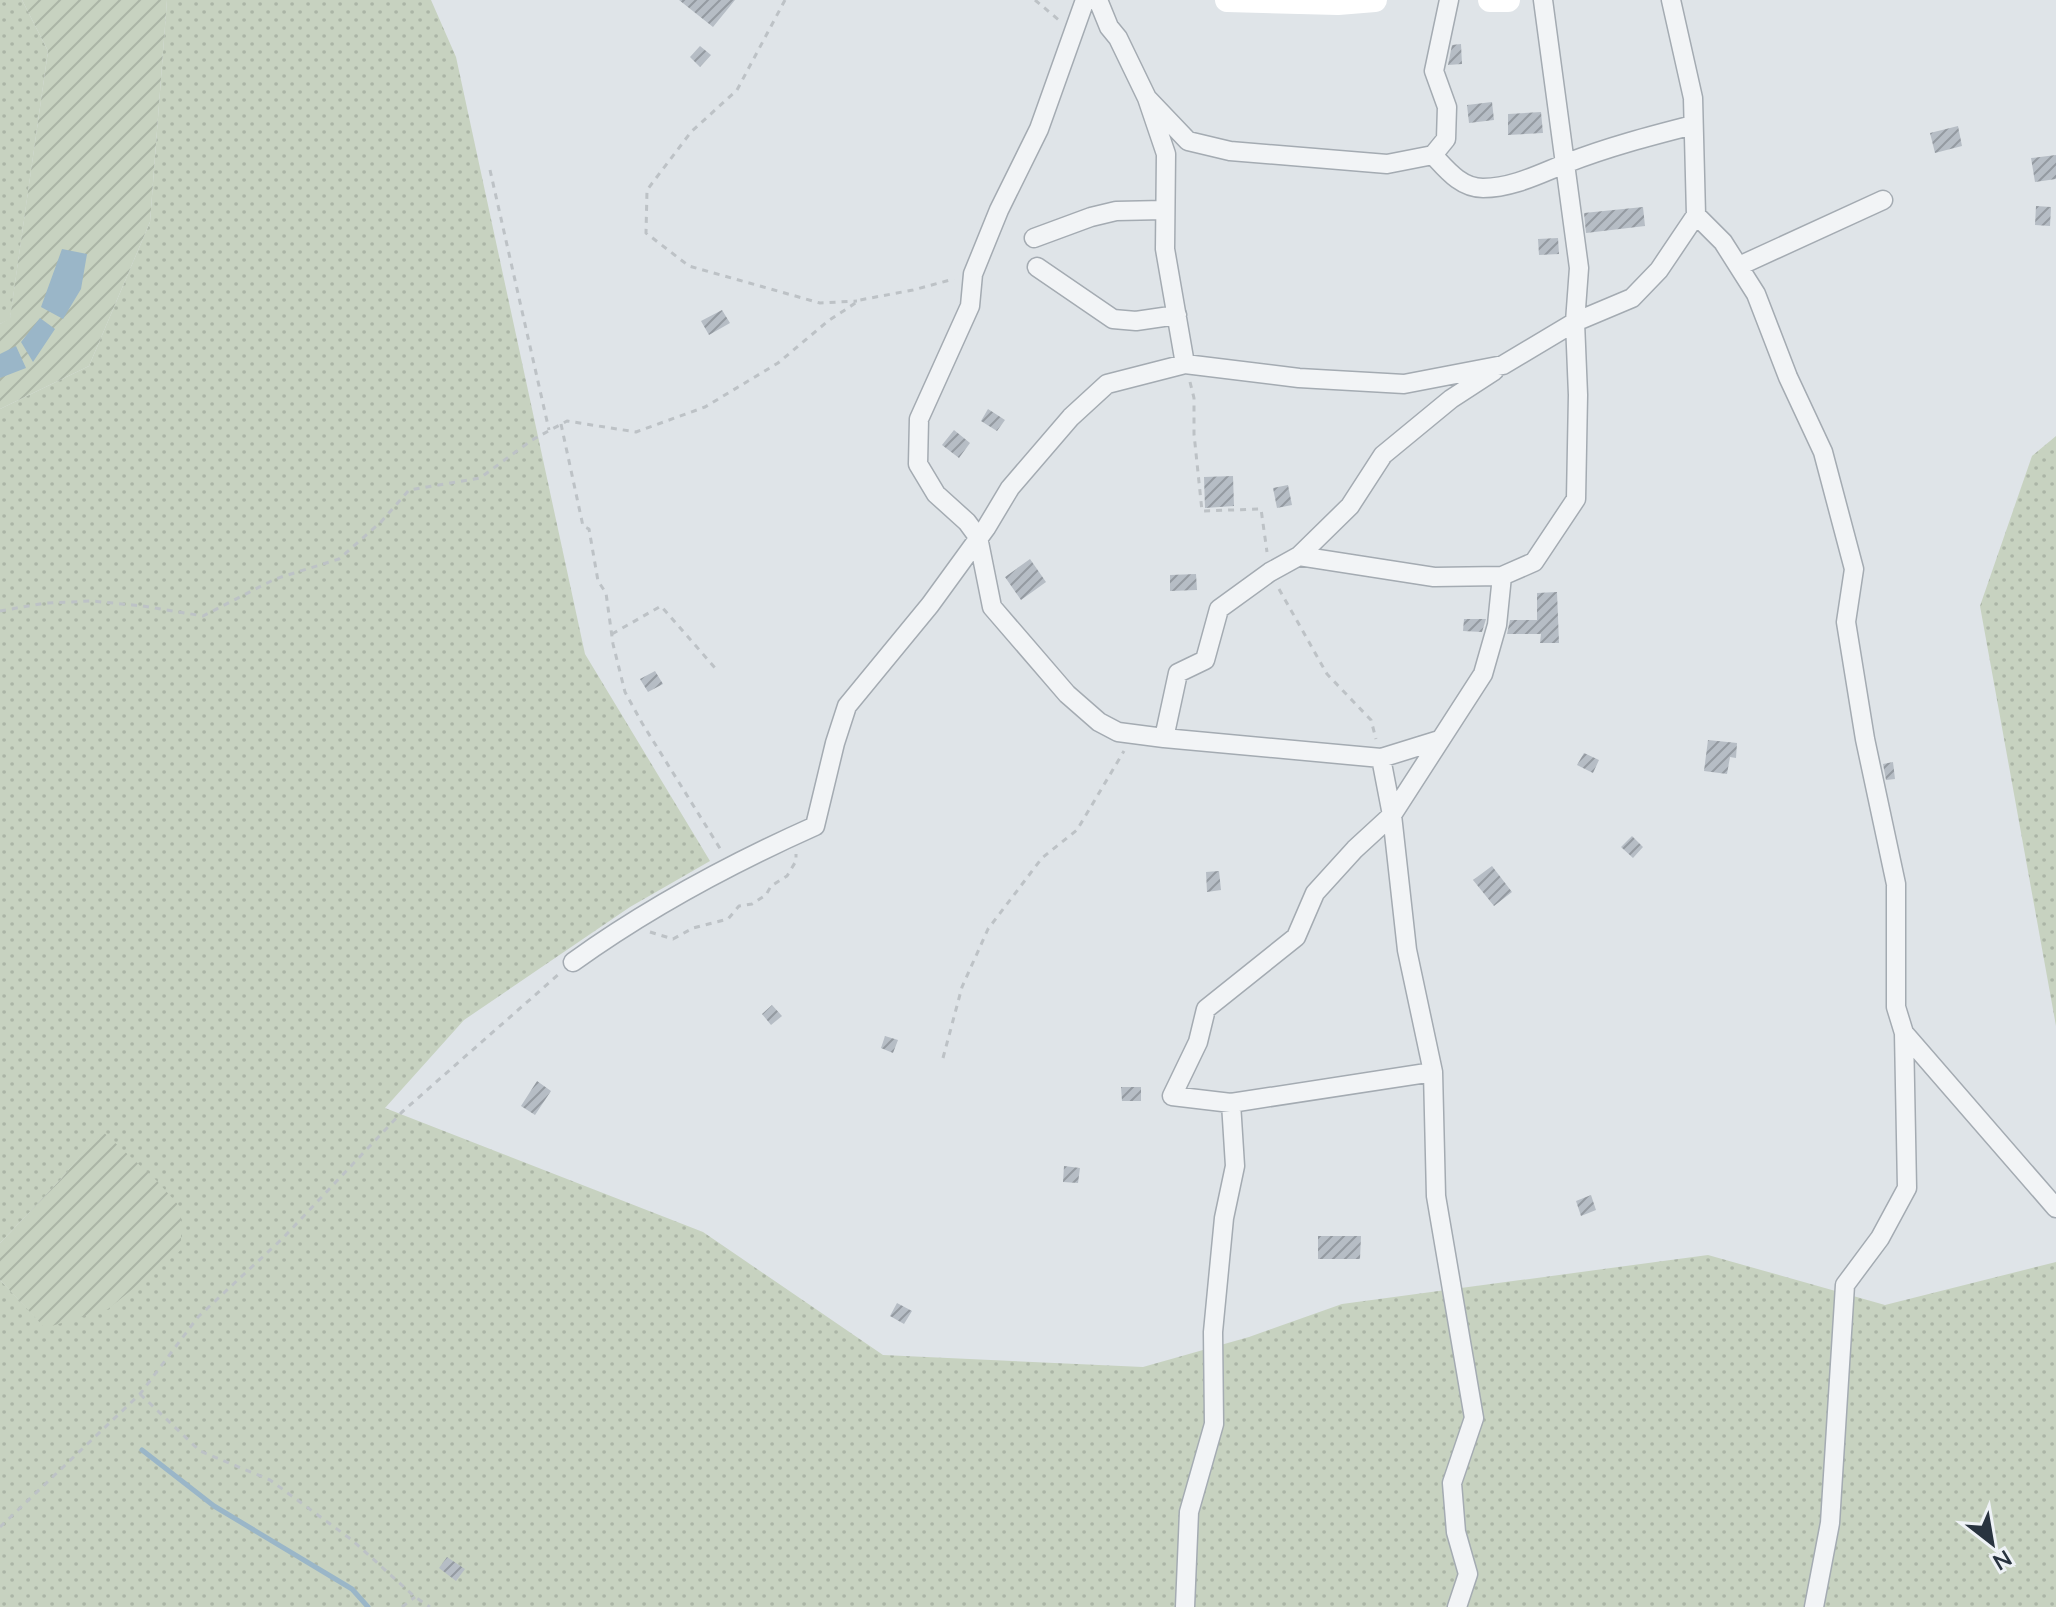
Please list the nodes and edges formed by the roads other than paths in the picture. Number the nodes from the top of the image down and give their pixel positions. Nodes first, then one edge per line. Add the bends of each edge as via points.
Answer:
1 (1085, 0) edge
2 (1098, 0) edge
3 (1227, 0) edge
4 (1375, 0) edge
5 (1449, 0) edge
6 (1490, 0) edge
7 (1508, 0) edge
8 (1543, 0) edge
9 (1671, 0) edge
10 (1147, 98) junction
11 (1693, 125) junction
12 (1433, 155) junction
13 (1566, 163) junction
14 (1883, 200) dead end
15 (1164, 210) junction
16 (1696, 215) junction
17 (1034, 238) dead end
18 (1739, 266) junction
19 (1037, 267) dead end
20 (1177, 315) junction
21 (1575, 322) junction
22 (1185, 364) junction
23 (1503, 365) junction
24 (978, 537) junction
25 (1299, 556) junction
26 (1502, 576) junction
27 (1164, 738) junction
28 (1439, 740) junction
29 (1381, 758) junction
30 (1392, 815) junction
31 (573, 962) road end
32 (1904, 1033) junction
33 (1433, 1072) junction
34 (1231, 1103) junction
35 (2056, 1208) edge
36 (1185, 1607) edge
37 (1457, 1607) edge
38 (1814, 1607) edge

1 - 24 street via 1039,129 973,274 970,306 919,419 918,464 936,494
2 - 10 street
3 - 4 street
5 - 12 street via 1434,71 1447,107 1446,139
6 - 7 street
8 - 13 street
9 - 11 street via 1693,98
10 - 12 street via 1188,141 1230,151 1387,164
10 - 15 street via 1166,154
11 - 13 street
11 - 16 street
12 - 13 street via 1458,181 1482,188 1534,178
13 - 21 street via 1579,268
14 - 18 street
15 - 17 street via 1116,211
15 - 20 street
16 - 18 street
16 - 21 street via 1659,270 1632,298
18 - 32 street via 1823,452 1854,569 1846,622 1896,884 1896,1007
19 - 20 street via 1113,319
20 - 22 street
21 - 23 street
21 - 26 street via 1576,499 1534,562
22 - 23 street via 1404,384
22 - 24 street via 1107,384 1010,488
23 - 25 street via 1383,455 1350,506
24 - 27 street via 992,607 1067,694 1118,732
24 - 31 street via 847,706 815,826 726,867
25 - 26 street via 1434,577
25 - 27 street via 1219,609 1205,660 1178,673
26 - 28 street via 1497,625 1483,674
27 - 29 street
28 - 29 street
28 - 30 street
29 - 30 street
30 - 33 street via 1407,950
30 - 34 street via 1315,893 1296,937 1206,1009 1198,1042 1172,1096
32 - 35 street
32 - 38 street via 1907,1188 1880,1238 1845,1285 1830,1523
33 - 34 street
33 - 37 street via 1436,1196 1474,1418 1452,1483 1456,1532 1468,1574
34 - 36 street via 1235,1166 1224,1218 1213,1332 1214,1424 1189,1512

